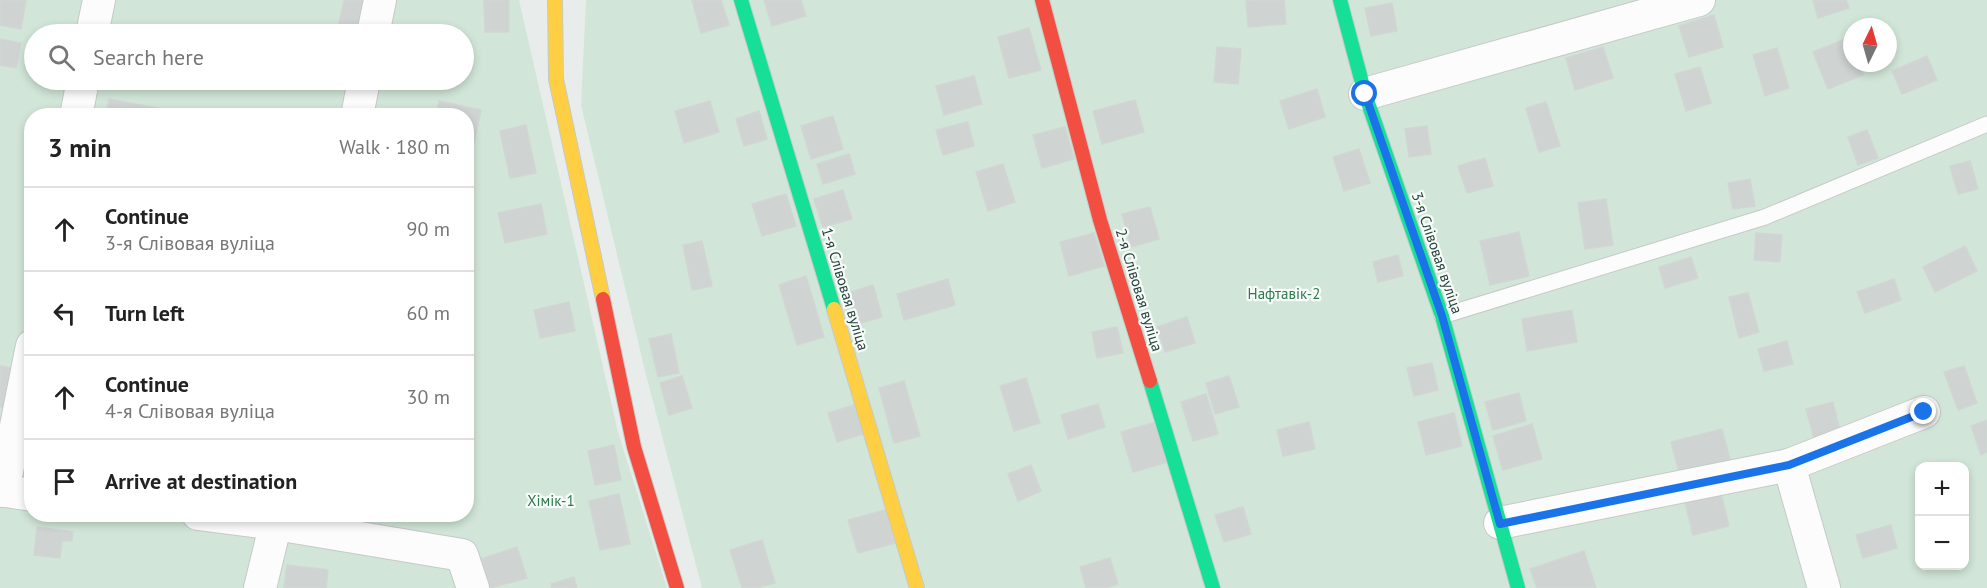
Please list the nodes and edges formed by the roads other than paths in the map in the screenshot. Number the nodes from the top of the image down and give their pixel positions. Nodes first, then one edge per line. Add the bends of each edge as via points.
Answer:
1 (99, 0) edge
2 (380, 0) edge
3 (555, 0) edge
4 (741, 0) edge
5 (1042, 0) edge
6 (1340, 0) edge
7 (1699, 0) edge
8 (94, 24) edge
9 (375, 24) edge
10 (81, 90) edge
11 (362, 90) edge
12 (1365, 94) junction
13 (78, 108) edge
14 (359, 108) edge
15 (1987, 124) edge
16 (1442, 316) junction
17 (24, 404) edge
18 (1924, 412) dead end
19 (1789, 465) junction
20 (12, 492) edge
21 (276, 522) edge
22 (292, 522) edge
23 (1500, 524) junction
24 (260, 588) edge
25 (473, 588) edge
26 (677, 588) edge
27 (917, 588) edge
28 (1213, 588) edge
29 (1518, 588) edge
30 (1824, 588) edge

1 - 8 street
2 - 9 street
3 - 26 street via 556,79 634,447
4 - 27 street, 1-я Слівовая вуліца
5 - 28 street, 2-я Слівовая вуліца via 1100,220
6 - 12 street, 3-я Слівовая вуліца
7 - 12 street
10 - 13 street
11 - 14 street
12 - 16 street, 3-я Слівовая вуліца
15 - 16 lane via 1765,217
16 - 23 street, 3-я Слівовая вуліца
17 - 20 street
18 - 19 street
19 - 23 street
19 - 30 street
21 - 24 street
22 - 25 street via 462,555
23 - 29 street, 3-я Слівовая вуліца

